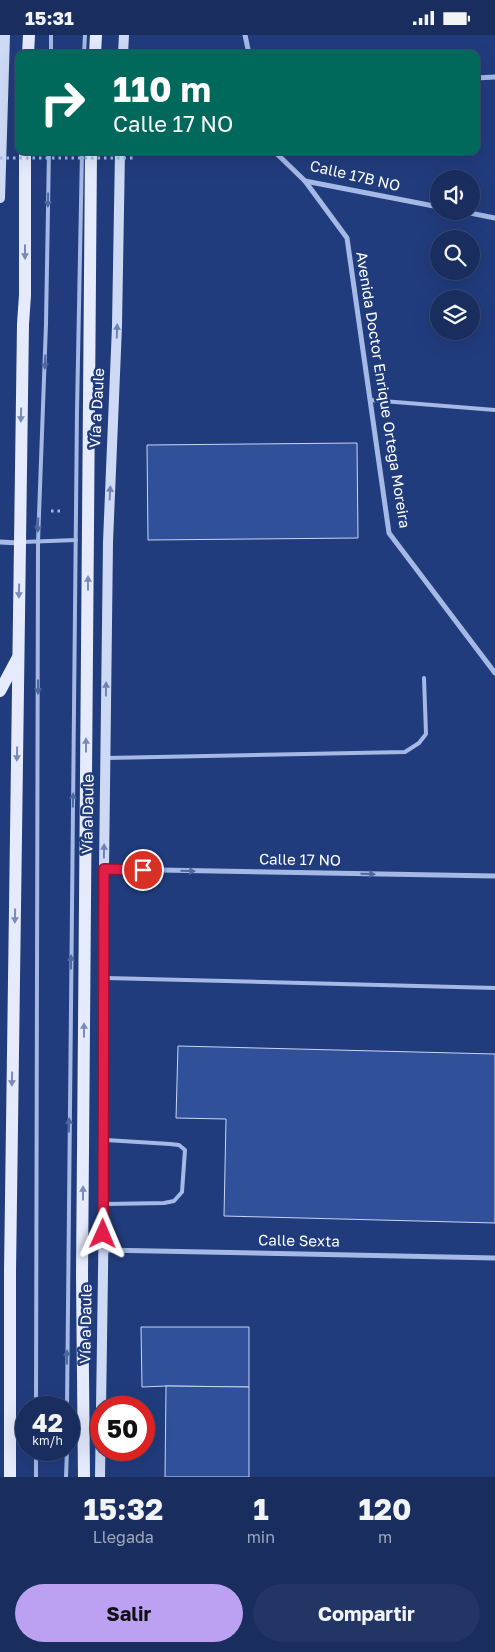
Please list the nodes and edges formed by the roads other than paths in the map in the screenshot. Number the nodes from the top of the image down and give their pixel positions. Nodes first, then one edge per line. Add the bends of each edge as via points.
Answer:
1 (5, 35) edge
2 (29, 35) edge
3 (51, 35) edge
4 (85, 35) edge
5 (96, 35) edge
6 (124, 35) edge
7 (245, 35) edge
8 (28, 50) edge
9 (51, 50) edge
10 (84, 50) edge
11 (95, 50) edge
12 (123, 50) edge
13 (248, 50) edge
14 (495, 77) edge
15 (480, 78) edge
16 (25, 155) edge
17 (49, 155) edge
18 (82, 155) edge
19 (91, 155) edge
20 (120, 155) edge
21 (278, 155) edge
22 (0, 179) edge
23 (304, 181) junction
24 (0, 198) edge
25 (430, 205) edge
26 (480, 215) edge
27 (495, 218) edge
28 (370, 400) junction
29 (495, 410) edge
30 (76, 541) junction
31 (38, 542) junction
32 (0, 543) edge
33 (20, 543) junction
34 (18, 657) junction
35 (495, 673) edge
36 (424, 678) dead end
37 (0, 691) edge
38 (105, 758) junction
39 (104, 869) junction
40 (495, 876) edge
41 (104, 978) junction
42 (495, 988) edge
43 (104, 1139) junction
44 (104, 1204) junction
45 (103, 1250) junction
46 (495, 1258) edge
47 (36, 1396) edge
48 (67, 1396) edge
49 (36, 1461) edge
50 (66, 1461) edge
51 (10, 1477) edge
52 (36, 1477) edge
53 (66, 1477) edge
54 (84, 1477) edge
55 (100, 1477) edge

1 - 22 main road
2 - 8 main road
3 - 9 lane
4 - 10 lane
5 - 11 main road
6 - 12 main road
7 - 13 street
14 - 15 street
16 -> 33 main road
17 -> 31 lane
18 - 30 lane, Vía a Daule
54 -> 19 main road, Vía a Daule via 82,1266
38 -> 20 main road, Vía a Daule
21 - 23 street, Calle 17B NO
22 - 24 main road
23 - 25 street, Calle 17B NO
23 - 28 street, Avenida Doctor Enrique Ortega Moreira via 346,238
26 - 27 street
28 - 29 lane
28 - 35 street, Avenida Doctor Enrique Ortega Moreira via 389,533
30 - 31 lane
48 -> 30 lane, Vía a Daule
31 - 33 lane
31 -> 47 lane
32 - 33 street
33 -> 34 main road
34 - 37 main road
34 -> 51 main road
36 - 38 lane via 426,733 419,743 405,752
39 -> 38 main road, Vía a Daule
39 -> 40 street, Calle 17 NO
39 - 41 main road, Vía a Daule
41 - 42 lane
41 - 43 main road, Vía a Daule
43 - 44 main road, Vía a Daule
43 - 44 lane via 179,1145 185,1150 182,1192 174,1201
44 - 45 main road, Vía a Daule
45 - 46 street, Calle Sexta
45 - 55 main road, Vía a Daule
49 - 52 lane
50 - 53 lane

